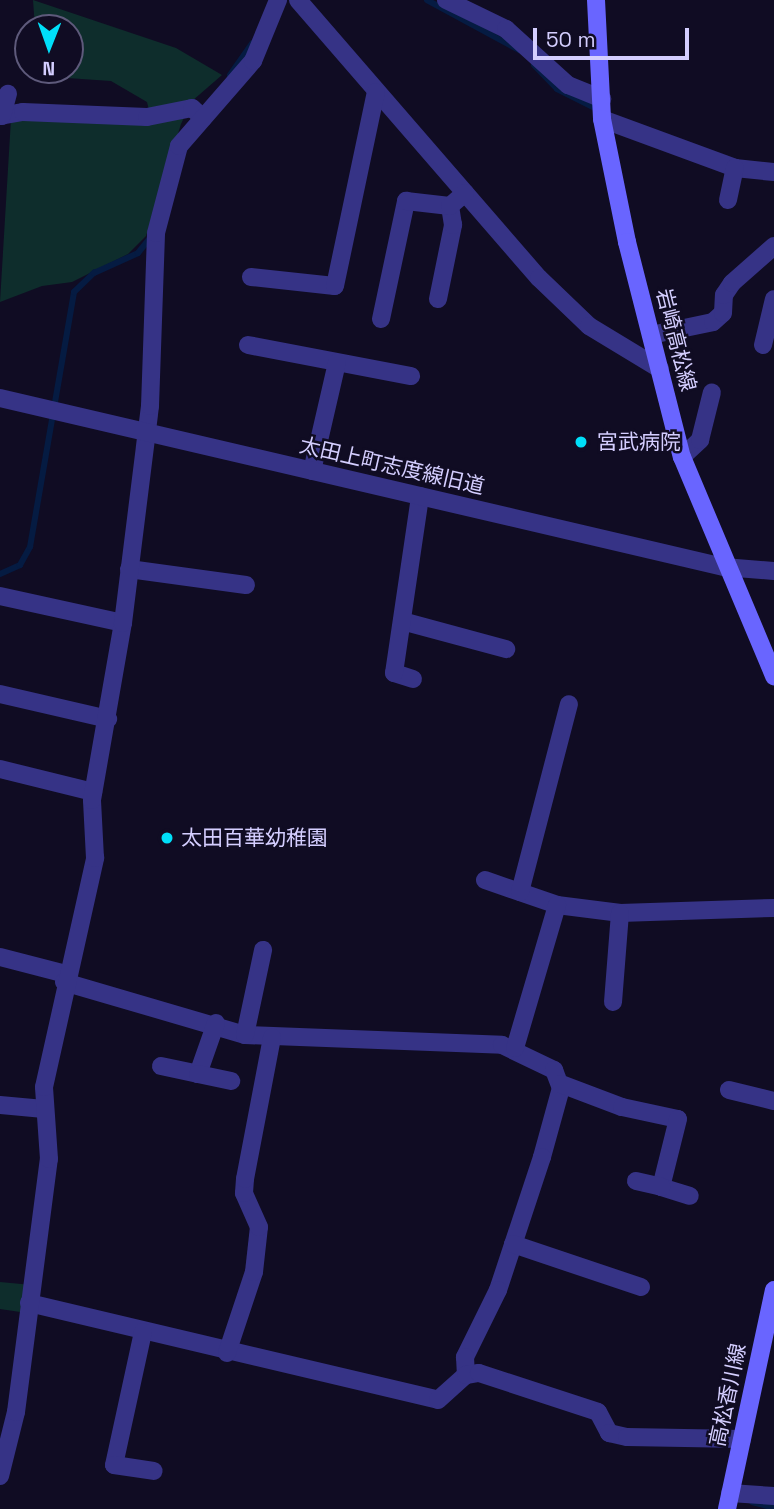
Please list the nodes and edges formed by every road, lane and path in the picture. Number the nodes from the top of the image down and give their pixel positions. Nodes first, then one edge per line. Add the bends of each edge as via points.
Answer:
1 (278, 0) edge
2 (298, 0) edge
3 (446, 0) edge
4 (596, 0) edge
5 (376, 92) junction
6 (8, 94) dead end
7 (602, 99) junction
8 (198, 113) junction
9 (1, 116) edge
10 (603, 119) junction
11 (735, 168) junction
12 (774, 172) edge
13 (465, 194) junction
14 (728, 201) dead end
15 (450, 206) junction
16 (774, 246) edge
17 (251, 277) dead end
18 (438, 299) dead end
19 (774, 299) edge
20 (380, 319) dead end
21 (651, 335) junction
22 (248, 345) dead end
23 (763, 345) dead end
24 (337, 363) junction
25 (660, 369) junction
26 (411, 376) dead end
27 (712, 393) dead end
28 (0, 398) edge
29 (145, 432) junction
30 (682, 457) junction
31 (312, 471) junction
32 (420, 496) junction
33 (724, 567) junction
34 (129, 569) junction
35 (774, 571) edge
36 (246, 584) dead end
37 (0, 596) edge
38 (402, 621) junction
39 (123, 623) junction
40 (506, 649) dead end
41 (774, 676) edge
42 (413, 678) dead end
43 (0, 694) edge
44 (569, 705) dead end
45 (108, 719) junction
46 (0, 769) edge
47 (93, 792) junction
48 (485, 880) dead end
49 (520, 892) junction
50 (557, 905) junction
51 (774, 908) edge
52 (620, 913) junction
53 (263, 950) dead end
54 (0, 957) edge
55 (65, 978) junction
56 (613, 1002) dead end
57 (216, 1023) junction
58 (245, 1035) junction
59 (272, 1038) junction
60 (515, 1048) junction
61 (160, 1066) dead end
62 (198, 1074) junction
63 (231, 1081) dead end
64 (561, 1084) junction
65 (729, 1090) dead end
66 (774, 1101) edge
67 (0, 1105) edge
68 (44, 1109) junction
69 (636, 1181) dead end
70 (661, 1187) junction
71 (690, 1196) dead end
72 (513, 1244) junction
73 (641, 1287) dead end
74 (774, 1290) edge
75 (29, 1303) junction
76 (143, 1332) junction
77 (227, 1353) junction
78 (466, 1375) junction
79 (742, 1439) junction
80 (154, 1471) dead end
81 (0, 1476) edge
82 (774, 1496) edge
83 (728, 1501) edge

1 - 8 street via 253,61
2 - 5 street
3 - 7 street via 506,29 568,85
4 - 7 main road, 岩崎高松線
5 - 13 street
5 - 17 street via 335,286
6 - 9 street
7 - 10 main road, 岩崎高松線
8 - 9 street via 147,117 23,112
8 - 29 street via 179,146 156,233
10 - 11 street
10 - 21 main road, 岩崎高松線
11 - 12 street
11 - 14 street
13 - 15 street
13 - 25 street via 589,326
15 - 18 street via 453,225
15 - 20 street via 406,201
16 - 21 street via 732,283 724,295 723,313 713,322
19 - 23 street
21 - 25 main road, 岩崎高松線
22 - 24 street
24 - 26 street
24 - 31 street
25 - 30 main road, 岩崎高松線
27 - 30 street via 699,440
28 - 29 street, 太田上町志度線旧道
29 - 31 street, 太田上町志度線旧道
29 - 34 street
30 - 33 main road, 岩崎高松線
31 - 32 street, 太田上町志度線旧道
32 - 33 street, 太田上町志度線旧道
32 - 38 street
33 - 35 street, 太田上町志度線旧道
33 - 41 main road, 岩崎高松線
34 - 36 street
34 - 39 street
37 - 39 street
38 - 40 street
38 - 42 street via 394,673
39 - 45 street
43 - 45 street
44 - 49 street
45 - 47 street
46 - 47 street
47 - 55 street via 92,880
48 - 49 street
49 - 50 street
50 - 52 street
50 - 60 street
51 - 52 street
52 - 56 street
53 - 58 street
54 - 55 street
55 - 57 street
55 - 68 street
57 - 58 street
57 - 62 street
58 - 59 street
59 - 60 street
59 - 77 street via 245,1179 244,1193 259,1227 254,1272
60 - 64 street via 554,1070
61 - 62 street
62 - 63 street
64 - 70 street via 622,1107 678,1119
64 - 72 street
65 - 66 street
67 - 68 street
68 - 75 street via 49,1159
69 - 70 street
70 - 71 street
72 - 73 street
72 - 78 street via 477,1340 465,1357
74 - 79 main road, 高松香川線
75 - 76 street
75 - 81 street via 16,1412
76 - 77 street
76 - 80 street via 114,1465
77 - 78 street via 438,1400 452,1394
78 - 79 street via 479,1373 598,1412 609,1433 699,1442
79 - 83 main road, 高松香川線
82 - 83 street

